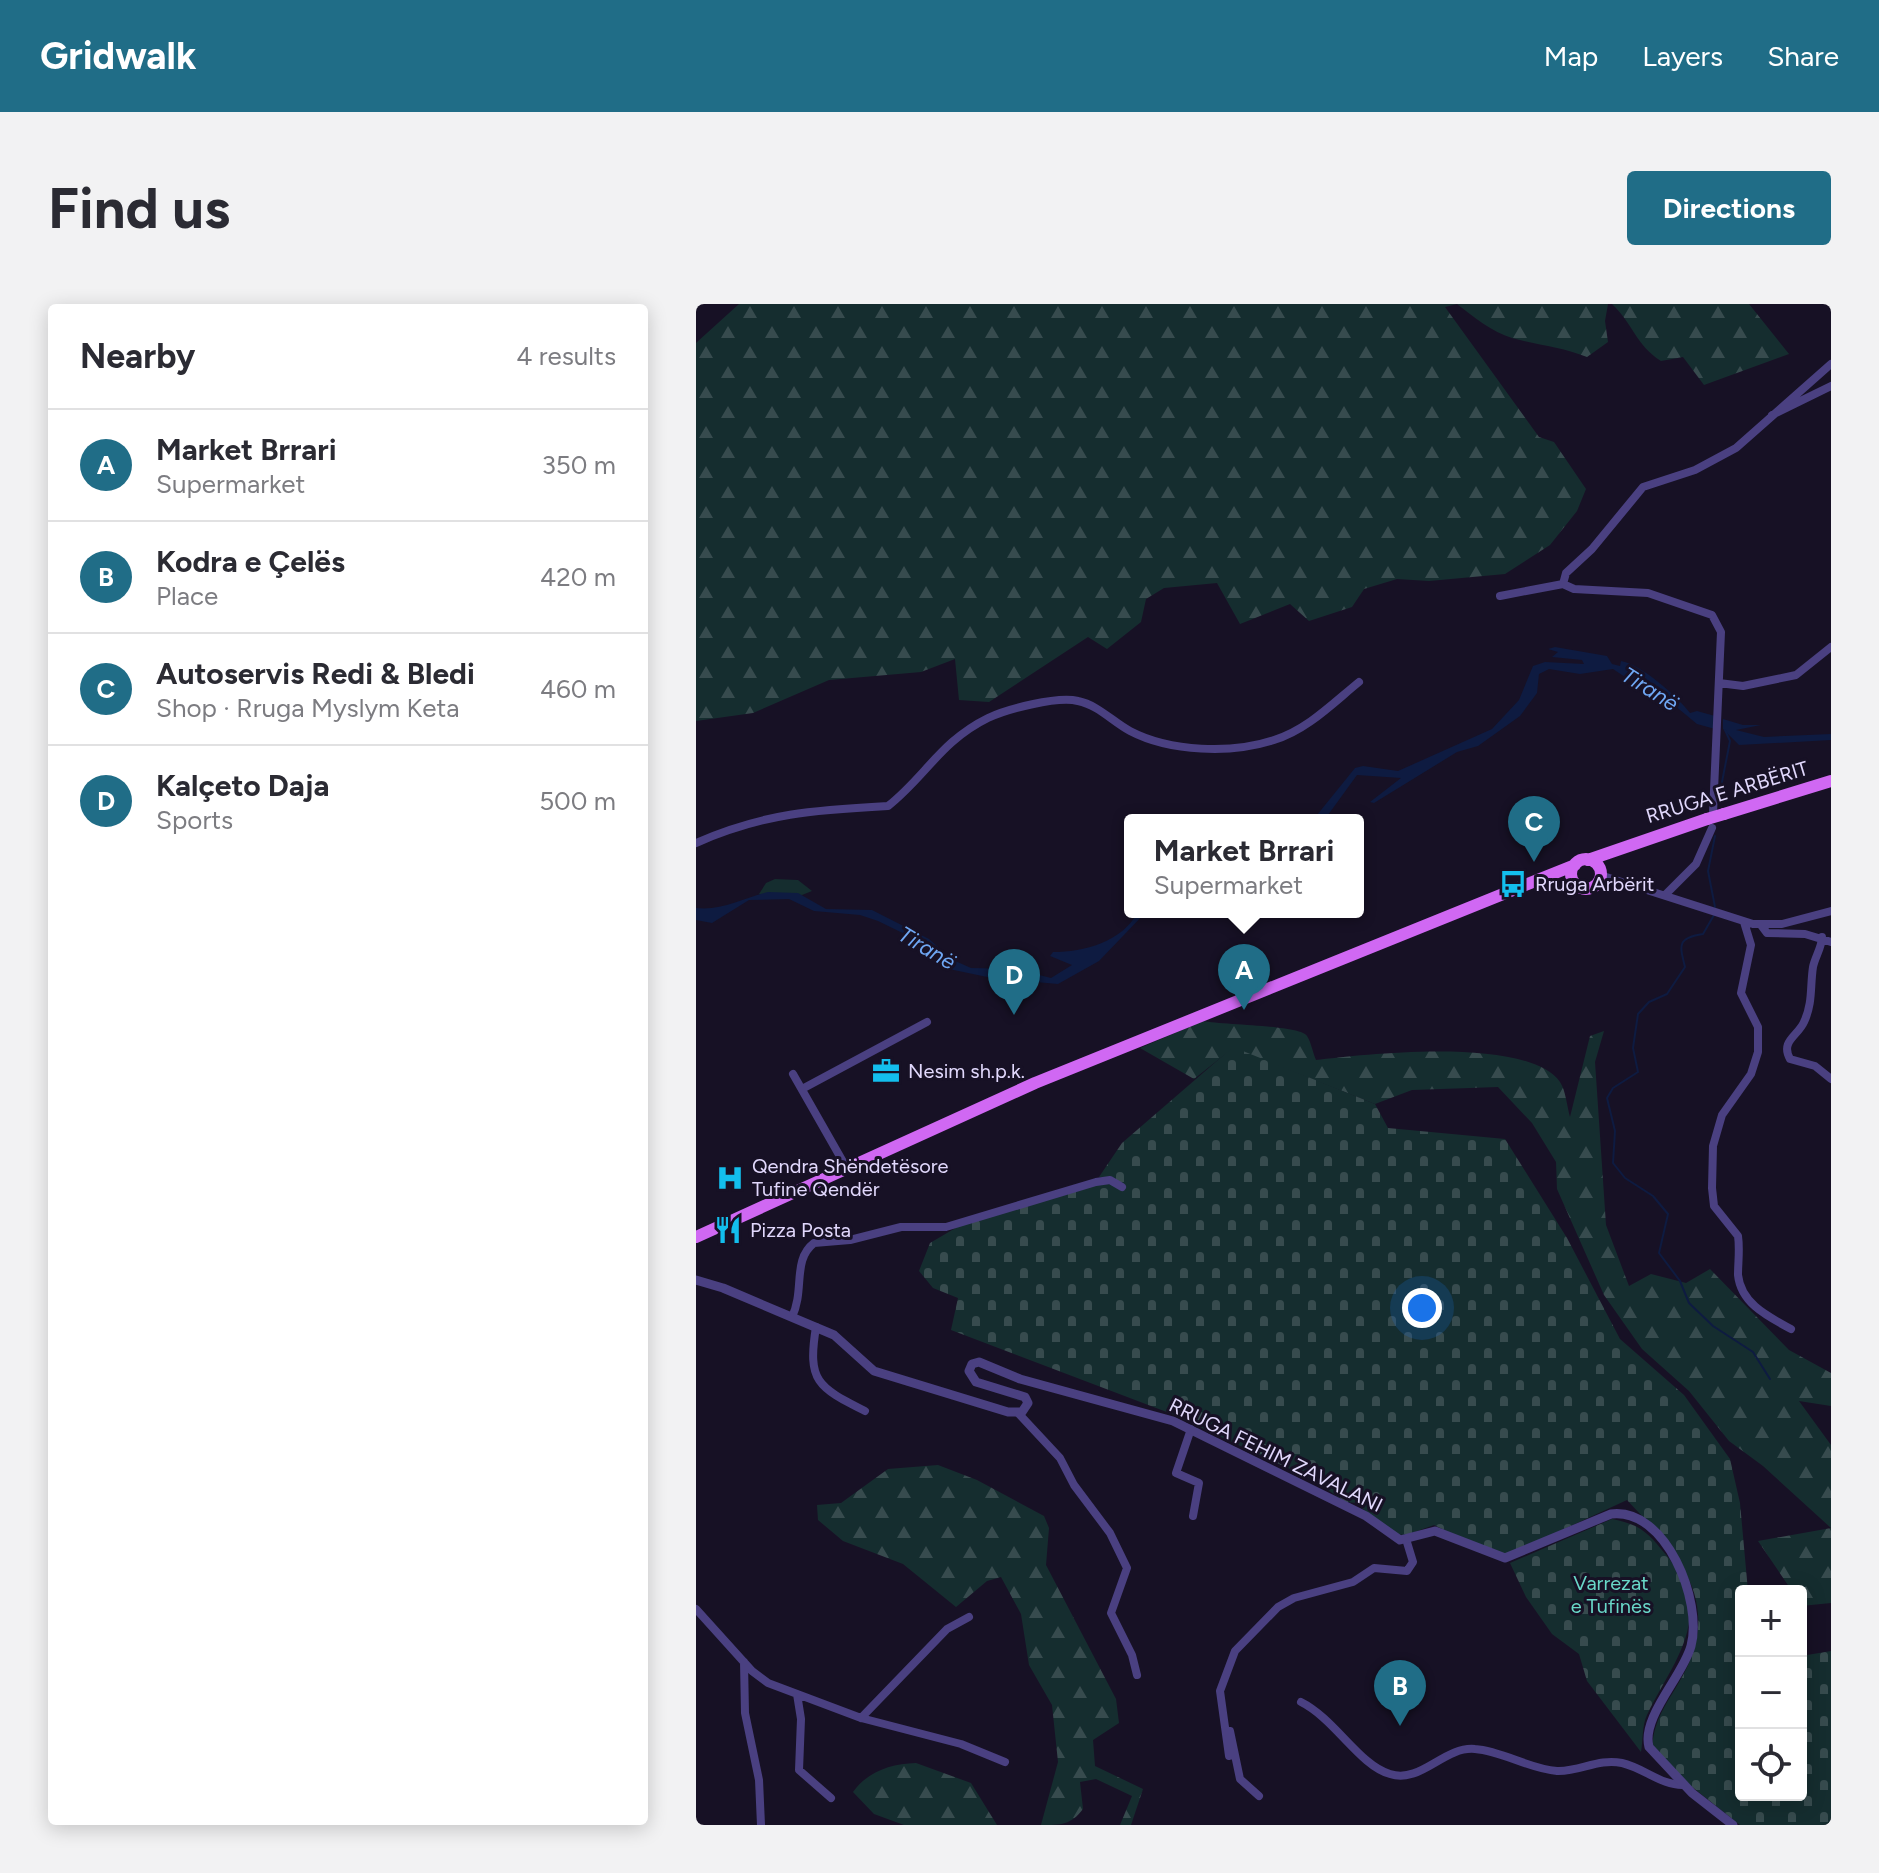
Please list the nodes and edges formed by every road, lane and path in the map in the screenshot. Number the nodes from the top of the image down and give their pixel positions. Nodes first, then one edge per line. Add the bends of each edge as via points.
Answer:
1 (1831, 364) edge
2 (1831, 386) edge
3 (1771, 415) junction
4 (1563, 584) junction
5 (1500, 596) dead end
6 (1831, 647) edge
7 (1359, 682) dead end
8 (1719, 683) junction
9 (1831, 781) edge
10 (1714, 819) junction
11 (1635, 842) junction
12 (696, 843) edge
13 (1588, 860) junction
14 (1575, 865) junction
15 (1551, 875) junction
16 (1599, 878) junction
17 (1574, 882) junction
18 (1666, 894) junction
19 (1831, 911) edge
20 (1742, 921) junction
21 (1761, 925) junction
22 (1826, 940) edge
23 (927, 1022) dead end
24 (793, 1074) dead end
25 (1831, 1079) edge
26 (802, 1089) junction
27 (846, 1167) junction
28 (1122, 1187) dead end
29 (696, 1237) edge
30 (696, 1280) edge
31 (792, 1317) junction
32 (816, 1327) junction
33 (1791, 1329) dead end
34 (865, 1411) dead end
35 (1019, 1414) junction
36 (1191, 1429) junction
37 (1193, 1516) dead end
38 (1406, 1539) junction
39 (696, 1609) edge
40 (969, 1617) dead end
41 (744, 1662) junction
42 (1137, 1675) dead end
43 (797, 1694) junction
44 (1220, 1701) junction
45 (1301, 1702) dead end
46 (861, 1718) junction
47 (1229, 1756) dead end
48 (1005, 1762) dead end
49 (1684, 1785) junction
50 (1259, 1796) dead end
51 (831, 1798) dead end
52 (761, 1825) edge
53 (1733, 1825) edge

1 - 3 street
2 - 3 street
3 - 4 street via 1723,457 1643,487 1566,573
4 - 5 street
4 - 8 street via 1648,593 1707,611 1721,632
6 - 8 street via 1796,675 1743,686
7 - 12 street via 1286,735 1251,744 1161,743 1087,704 1056,701 1000,714 937,753 888,806 773,816
8 - 10 street
9 - 10 main road, RRUGA E ARBËRIT
10 - 11 main road, RRUGA E ARBËRIT
10 - 18 street via 1696,864
11 - 13 main road, RRUGA E ARBËRIT
11 - 16 main road, RRUGA E ARBËRIT via 1613,857
13 - 14 main road
13 - 16 main road via 1597,865
14 - 15 main road
14 - 17 main road
15 - 17 main road
15 - 27 main road via 1044,1079
16 - 17 main road via 1584,889
16 - 18 street
18 - 20 street
19 - 21 street
20 - 21 street
20 - 33 street via 1751,945 1741,993 1758,1027 1759,1047 1751,1074 1725,1107 1713,1146 1713,1199 1738,1236 1738,1276 1745,1296
21 - 22 street via 1767,933
22 - 25 street via 1812,972 1811,1003 1786,1050 1790,1059 1815,1066
23 - 26 street
24 - 26 street
26 - 27 street
27 - 29 main road
28 - 31 street via 1110,1180 1096,1182 946,1227 901,1227 814,1243 802,1258 800,1299
30 - 31 street
31 - 32 street
32 - 34 street via 812,1360 817,1380 829,1393
32 - 35 street via 841,1340 874,1371
35 - 36 street, RRUGA FEHIM ZAVALANI via 1027,1406 1025,1397 976,1382 969,1371 972,1364
35 - 42 street via 1060,1458 1127,1568 1111,1613
36 - 37 street via 1176,1473 1199,1483
36 - 38 street, RRUGA FEHIM ZAVALANI via 1366,1516 1394,1538
38 - 44 street via 1413,1562 1407,1571 1374,1568 1353,1582 1294,1598 1268,1614 1235,1651
38 - 49 street via 1435,1531 1505,1558 1611,1514 1624,1513 1646,1526 1681,1568 1692,1601 1691,1647 1648,1733 1653,1753
39 - 41 street
40 - 46 street via 947,1629
41 - 43 street via 768,1683
41 - 52 street via 745,1713 760,1789
43 - 46 street
43 - 51 street via 799,1770
44 - 47 street
44 - 50 street via 1240,1779
45 - 49 street via 1325,1715 1374,1766 1394,1776 1414,1774 1459,1751 1476,1749 1556,1771 1620,1762 1669,1784
46 - 48 street via 961,1744
49 - 53 street

